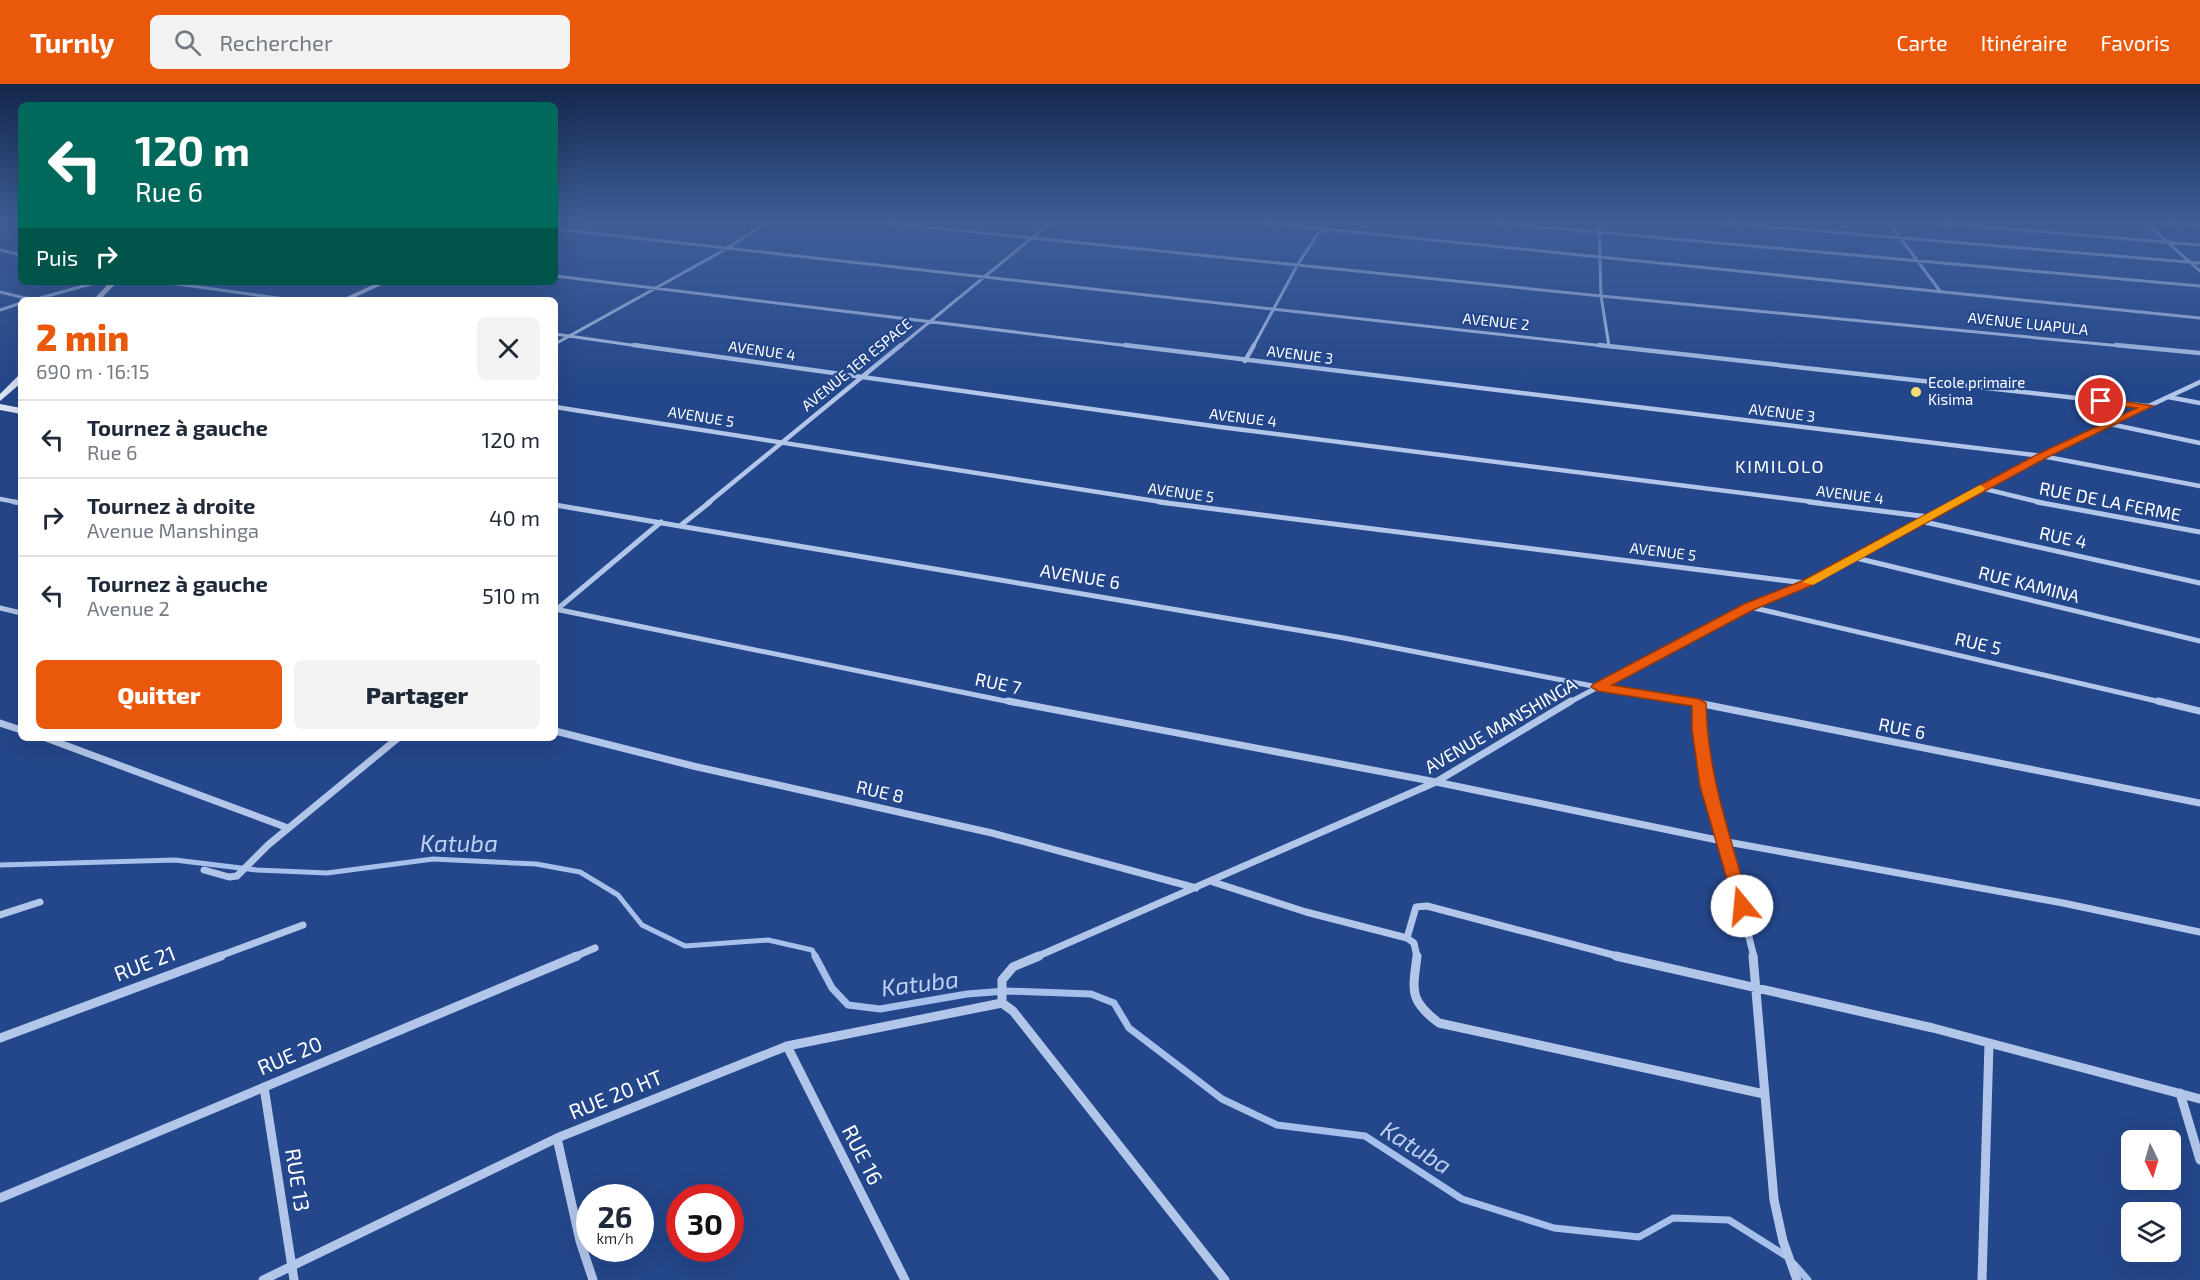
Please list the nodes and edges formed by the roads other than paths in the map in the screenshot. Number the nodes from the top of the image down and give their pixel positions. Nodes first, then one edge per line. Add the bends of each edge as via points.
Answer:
1 (578, 279) edge
2 (672, 279) edge
3 (981, 279) edge
4 (999, 279) edge
5 (1289, 279) edge
6 (1438, 279) edge
7 (1600, 279) edge
8 (1825, 279) edge
9 (1931, 279) edge
10 (2125, 279) edge
11 (87, 285) edge
12 (111, 285) edge
13 (184, 285) edge
14 (378, 285) edge
15 (2200, 286) edge
16 (655, 288) junction
17 (1940, 291) junction
18 (0, 292) edge
19 (1601, 296) junction
20 (21, 297) edge
21 (44, 297) edge
22 (99, 297) edge
23 (270, 297) edge
24 (350, 297) edge
25 (18, 304) edge
26 (1272, 309) junction
27 (0, 310) edge
28 (2200, 318) edge
29 (929, 322) junction
30 (558, 334) edge
31 (570, 336) junction
32 (558, 342) edge
33 (1609, 346) junction
34 (2200, 353) edge
35 (1245, 361) junction
36 (862, 378) junction
37 (18, 381) edge
38 (2200, 382) edge
39 (2168, 397) junction
40 (0, 399) edge
41 (2200, 403) edge
42 (2148, 406) junction
43 (558, 407) edge
44 (0, 408) edge
45 (18, 411) edge
46 (2110, 423) junction
47 (782, 441) junction
48 (2200, 443) edge
49 (2042, 456) junction
50 (2200, 486) edge
51 (1980, 488) junction
52 (0, 499) edge
53 (18, 502) edge
54 (558, 505) edge
55 (1929, 517) junction
56 (1920, 521) junction
57 (662, 522) junction
58 (680, 526) junction
59 (2200, 532) edge
60 (1852, 557) junction
61 (2200, 583) edge
62 (1806, 584) junction
63 (1749, 607) junction
64 (0, 608) edge
65 (558, 608) edge
66 (558, 610) edge
67 (18, 612) edge
68 (2200, 641) edge
69 (1598, 687) junction
70 (1699, 703) junction
71 (2200, 711) edge
72 (0, 723) edge
73 (18, 729) edge
74 (558, 732) edge
75 (54, 741) edge
76 (394, 741) edge
77 (1436, 782) junction
78 (2200, 803) edge
79 (288, 828) junction
80 (1722, 842) junction
81 (204, 870) dead end
82 (1213, 882) junction
83 (1197, 888) junction
84 (40, 902) dead end
85 (0, 915) edge
86 (303, 925) dead end
87 (2200, 932) edge
88 (1407, 938) junction
89 (595, 948) dead end
90 (1758, 989) junction
91 (1002, 1003) junction
92 (0, 1038) edge
93 (1989, 1044) junction
94 (786, 1046) junction
95 (264, 1087) junction
96 (2180, 1093) junction
97 (1764, 1094) junction
98 (2200, 1099) edge
99 (557, 1138) junction
100 (2200, 1160) edge
101 (0, 1197) edge
102 (292, 1266) junction
103 (263, 1280) edge
104 (294, 1280) edge
105 (593, 1280) edge
106 (904, 1280) edge
107 (1225, 1280) edge
108 (1797, 1280) edge
109 (1982, 1280) edge

1 - 16 street, AVENUE 3
2 - 16 street
3 - 29 street, AVENUE 1ER ESPACE
4 - 26 street, AVENUE 2
5 - 26 street
6 - 19 street, AVENUE LUAPULA
7 - 19 street
8 - 17 street
9 - 17 street
10 - 15 street
11 - 21 street
12 - 22 street
13 - 23 street
14 - 24 street
16 - 29 street, AVENUE 3
16 - 31 street
17 - 28 street
18 - 20 street
19 - 33 street
19 - 34 street, AVENUE LUAPULA
25 - 27 street
26 - 33 street, AVENUE 2
26 - 35 street
29 - 35 street, AVENUE 3
29 - 36 street, AVENUE 1ER ESPACE
30 - 31 street, AVENUE 4
31 - 32 street
31 - 36 street, AVENUE 4
33 - 42 street, AVENUE 2
35 - 49 street, AVENUE 3
36 - 47 street, AVENUE 1ER ESPACE
36 - 55 street, AVENUE 4
37 - 40 street
38 - 39 street, AVENUE MANSHINGA
39 - 41 street
39 - 42 street, AVENUE MANSHINGA
42 - 46 street, AVENUE MANSHINGA
43 - 47 street, AVENUE 5
44 - 45 street
46 - 48 street
46 - 49 street, AVENUE MANSHINGA
47 - 58 street, AVENUE 1ER ESPACE
47 - 62 street, AVENUE 5 via 1173,504
49 - 50 street, AVENUE 3
49 - 51 street, AVENUE MANSHINGA
51 - 55 street, AVENUE MANSHINGA
51 - 59 street, RUE DE LA FERME via 2063,508
52 - 53 street
54 - 57 street, AVENUE 6
55 - 56 street, AVENUE MANSHINGA
56 - 60 street, AVENUE MANSHINGA
56 - 61 street, RUE 4
57 - 58 street, AVENUE 6
57 - 65 street
58 - 69 street, AVENUE 6 via 1333,636
60 - 62 street, AVENUE MANSHINGA
60 - 68 street, RUE KAMINA
62 - 63 street, AVENUE MANSHINGA
63 - 69 street, AVENUE MANSHINGA
63 - 71 street, RUE 5
64 - 67 street
66 - 77 street, RUE 7 via 1055,711
69 - 70 street, RUE 6
69 - 77 street, AVENUE MANSHINGA
70 - 78 street, RUE 6
70 - 80 street via 1707,786
72 - 73 street
74 - 83 street, RUE 8 via 992,833
75 - 79 street
76 - 79 street
77 - 80 street, RUE 7
77 - 82 street, AVENUE MANSHINGA
79 - 81 street via 237,876
80 - 87 street, RUE 7 via 2063,903
80 - 90 street via 1742,906
82 - 83 street, AVENUE MANSHINGA
82 - 88 street via 1306,912
83 - 91 street, AVENUE MANSHINGA via 1013,967 1002,980
84 - 85 street
86 - 92 street, RUE 21
88 - 90 street via 1416,907 1427,906
88 - 97 street via 1415,941 1418,948 1413,992 1420,1008 1439,1023
89 - 95 street, RUE 20
90 - 93 street
90 - 97 street
91 - 94 street, RUE 20 HT
91 - 107 street via 1013,1011
93 - 96 street
93 - 109 street
94 - 99 street, RUE 20 HT
94 - 106 street, RUE 16
95 - 101 street, RUE 20
95 - 102 street, RUE 13
96 - 98 street
96 - 100 street
97 - 108 street via 1776,1218
99 - 102 street, RUE 20 HT
99 - 105 street via 580,1241
102 - 103 street, RUE 20 HT
102 - 104 street, RUE 13

